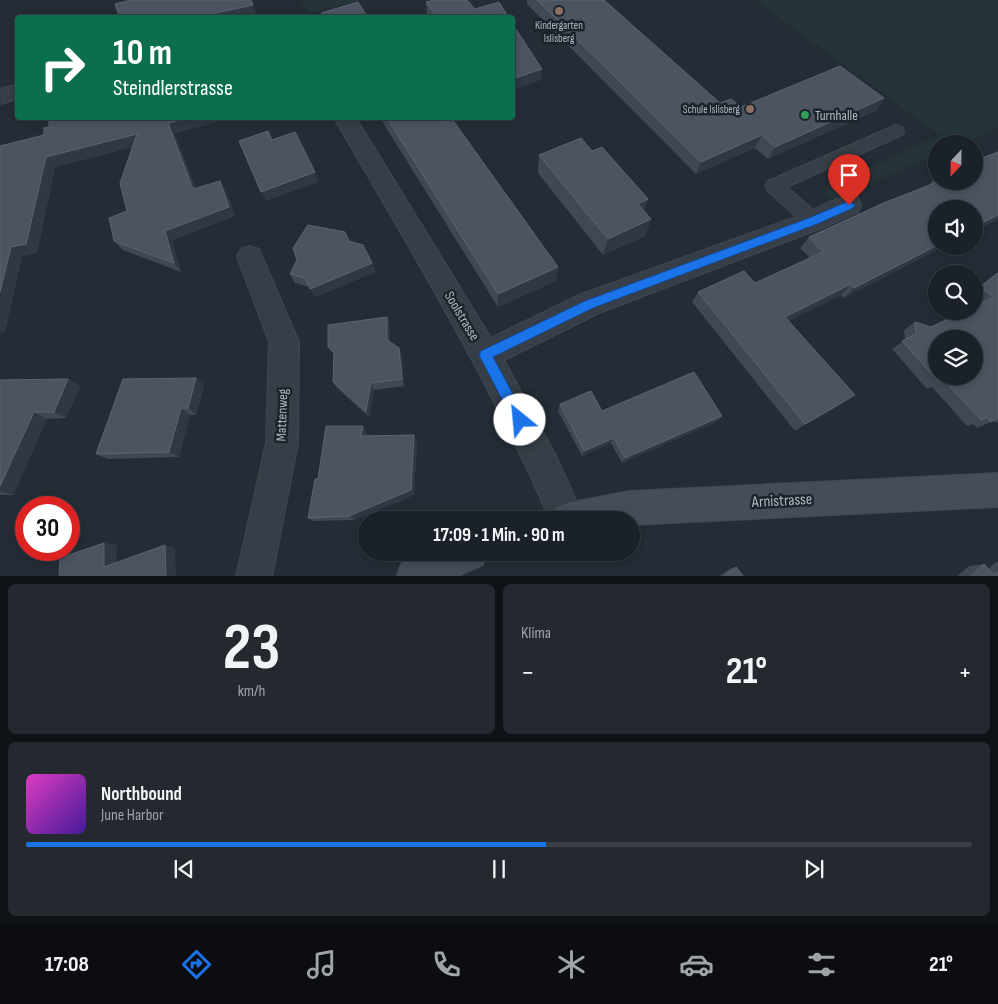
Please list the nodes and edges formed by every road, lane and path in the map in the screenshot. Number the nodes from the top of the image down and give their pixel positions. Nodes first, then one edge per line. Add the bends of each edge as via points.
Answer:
1 (15, 92) edge
2 (0, 97) edge
3 (346, 120) edge
4 (896, 131) dead end
5 (849, 205) dead end
6 (813, 221) junction
7 (250, 257) dead end
8 (485, 355) junction
9 (998, 490) edge
10 (564, 511) edge
11 (614, 511) edge
12 (449, 561) edge
13 (254, 576) edge
14 (414, 576) edge

1 - 2 street
3 - 8 street, Soolstrasse
4 - 6 lane via 774,186
5 - 6 street
6 - 8 street via 589,304
7 - 13 street, Mattenweg via 284,342 282,443
8 - 10 street, Soolstrasse via 546,468
9 - 11 street, Arnistrasse
12 - 14 street

